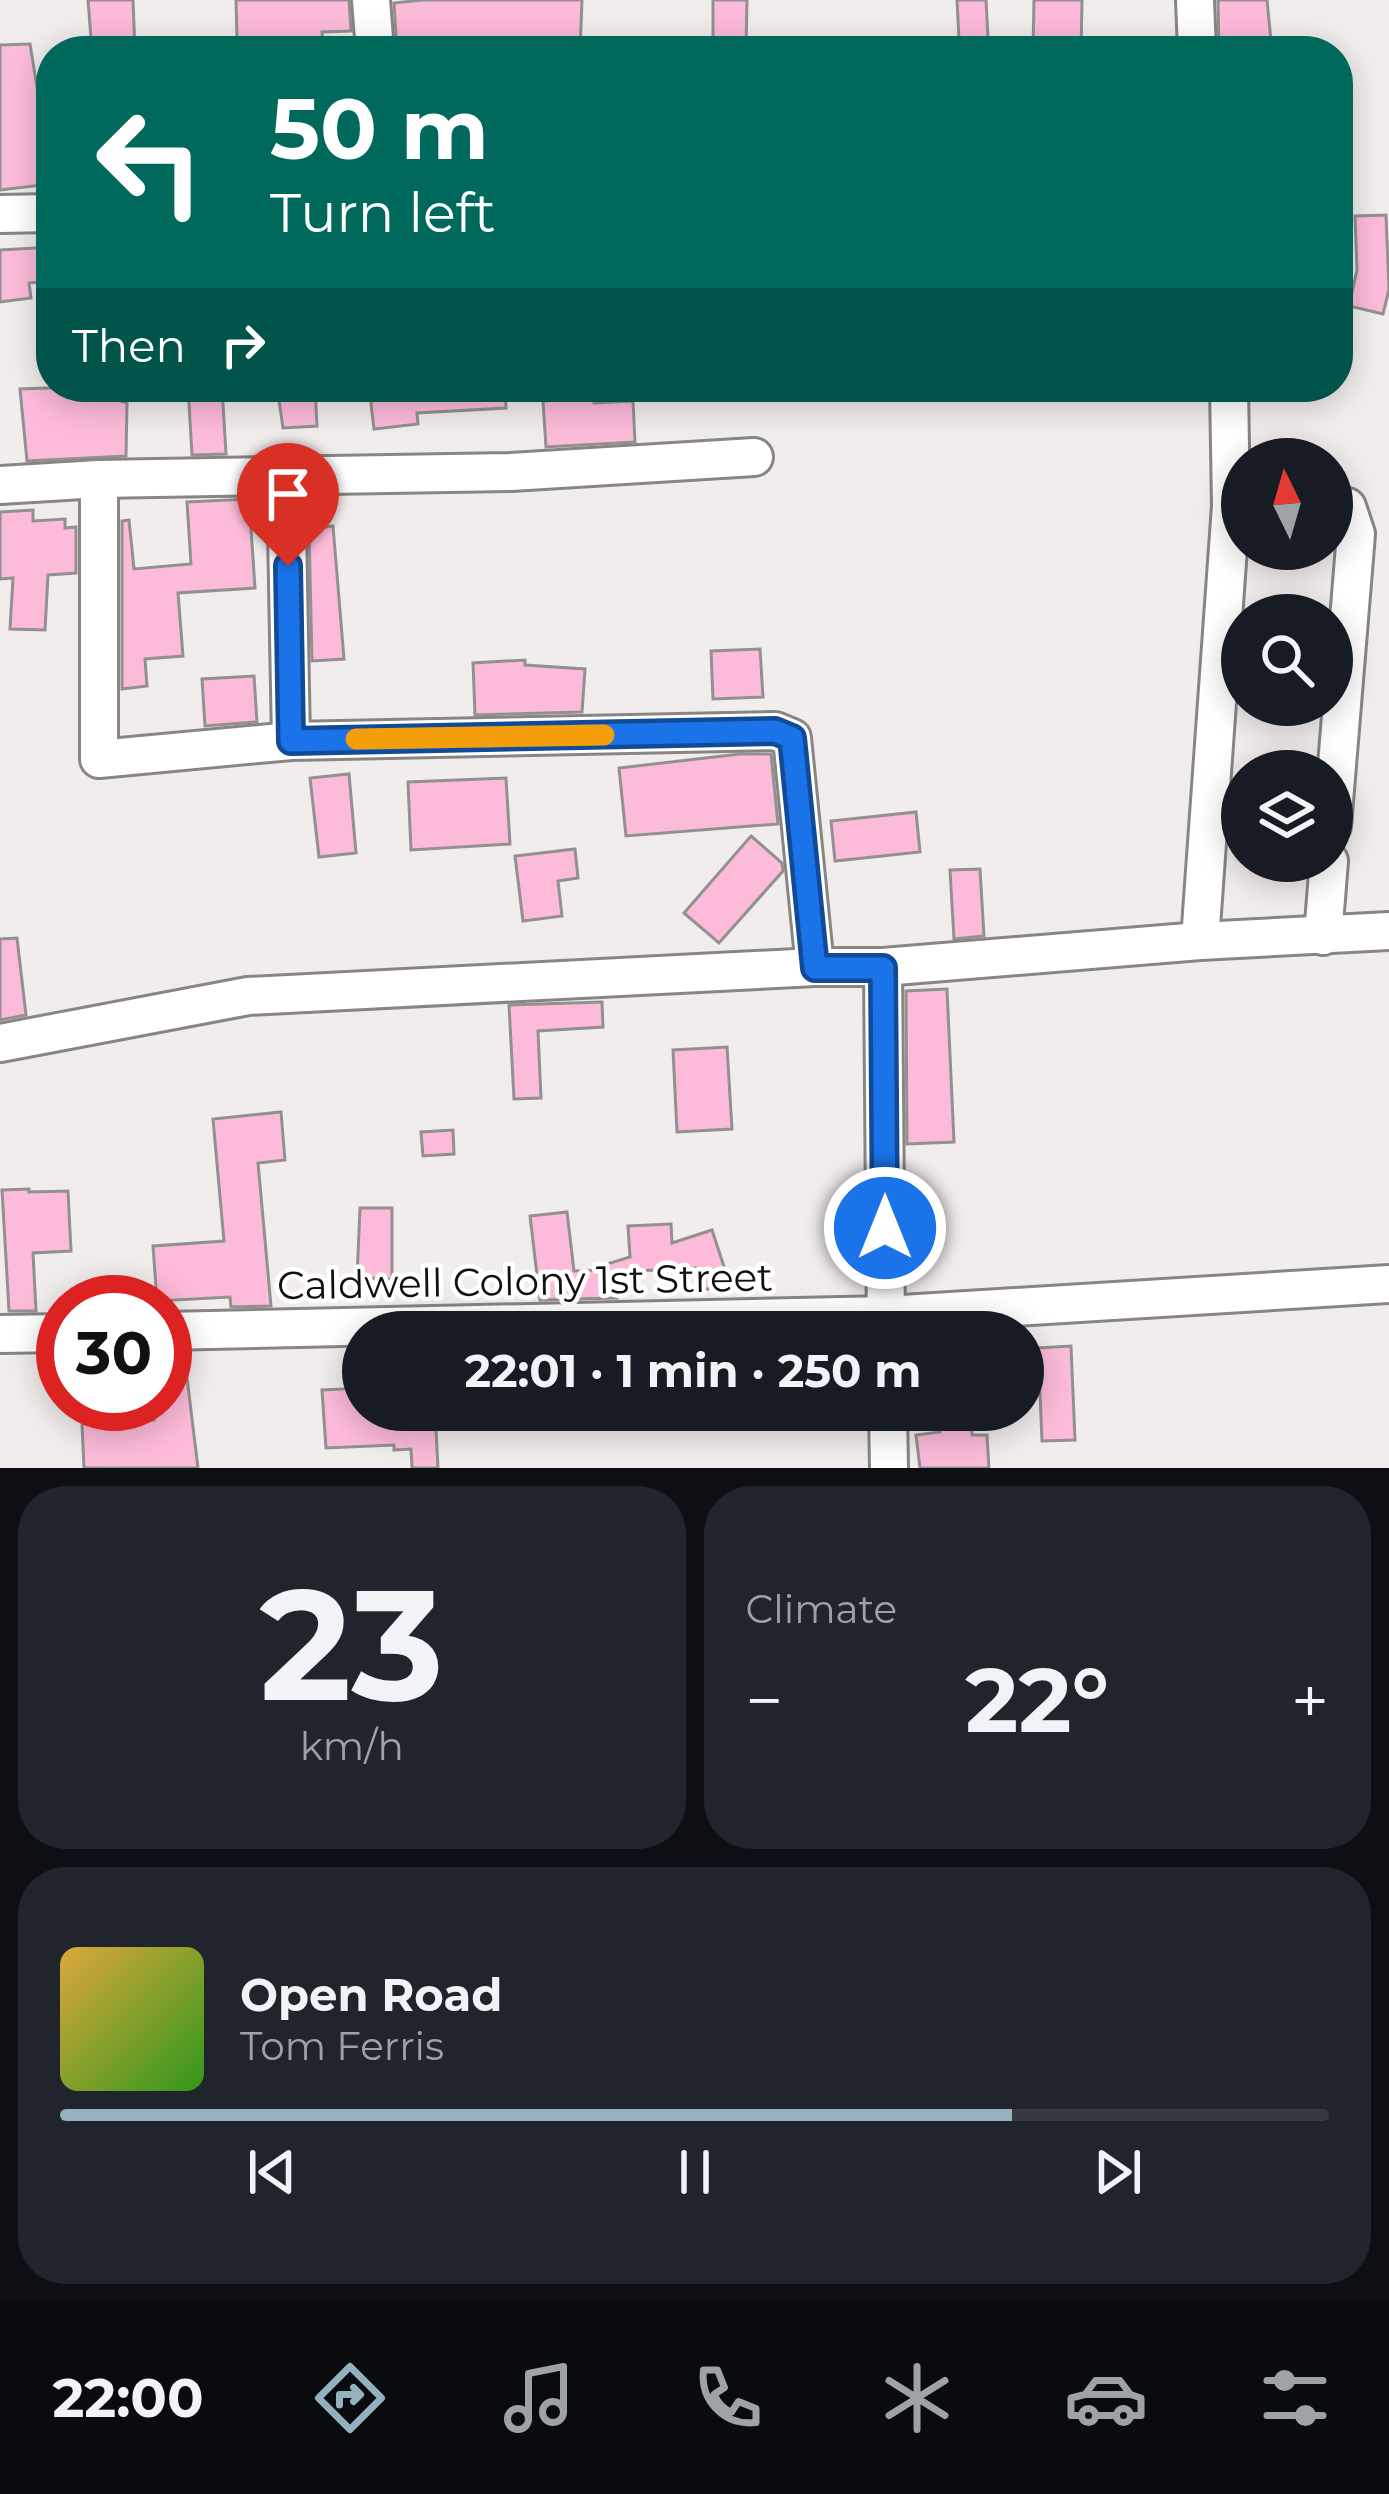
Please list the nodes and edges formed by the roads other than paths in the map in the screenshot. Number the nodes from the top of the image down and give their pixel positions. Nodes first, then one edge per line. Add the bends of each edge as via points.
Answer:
1 (371, 0) edge
2 (1195, 0) edge
3 (374, 36) edge
4 (1197, 36) edge
5 (36, 213) edge
6 (0, 214) edge
7 (1230, 402) edge
8 (1232, 438) edge
9 (754, 457) dead end
10 (286, 478) junction
11 (99, 479) junction
12 (0, 485) edge
13 (1353, 527) edge
14 (1353, 559) edge
15 (1232, 570) edge
16 (1352, 570) edge
17 (291, 741) junction
18 (1338, 750) edge
19 (1327, 882) edge
20 (1389, 931) edge
21 (1323, 936) junction
22 (1200, 941) junction
23 (815, 968) junction
24 (883, 968) junction
25 (0, 1043) edge
26 (1389, 1284) edge
27 (886, 1311) edge
28 (1041, 1311) edge
29 (342, 1329) edge
30 (192, 1331) edge
31 (36, 1333) edge
32 (0, 1334) edge
33 (889, 1431) edge
34 (890, 1468) edge

1 - 3 street
2 - 4 street
5 - 6 street
7 - 8 street
9 - 10 street
10 - 11 street
10 - 17 street
11 - 12 street
11 - 17 street via 98,759
13 - 14 street
15 - 22 street
16 - 18 street
17 - 23 street via 775,731 792,738
19 - 21 street
20 - 21 street
21 - 22 street
22 - 24 street
23 - 24 street
23 - 25 street via 248,996
24 - 27 street
26 - 28 street, Caldwell Colony 1st Street
29 - 30 street, Caldwell Colony 1st Street
31 - 32 street
33 - 34 street

